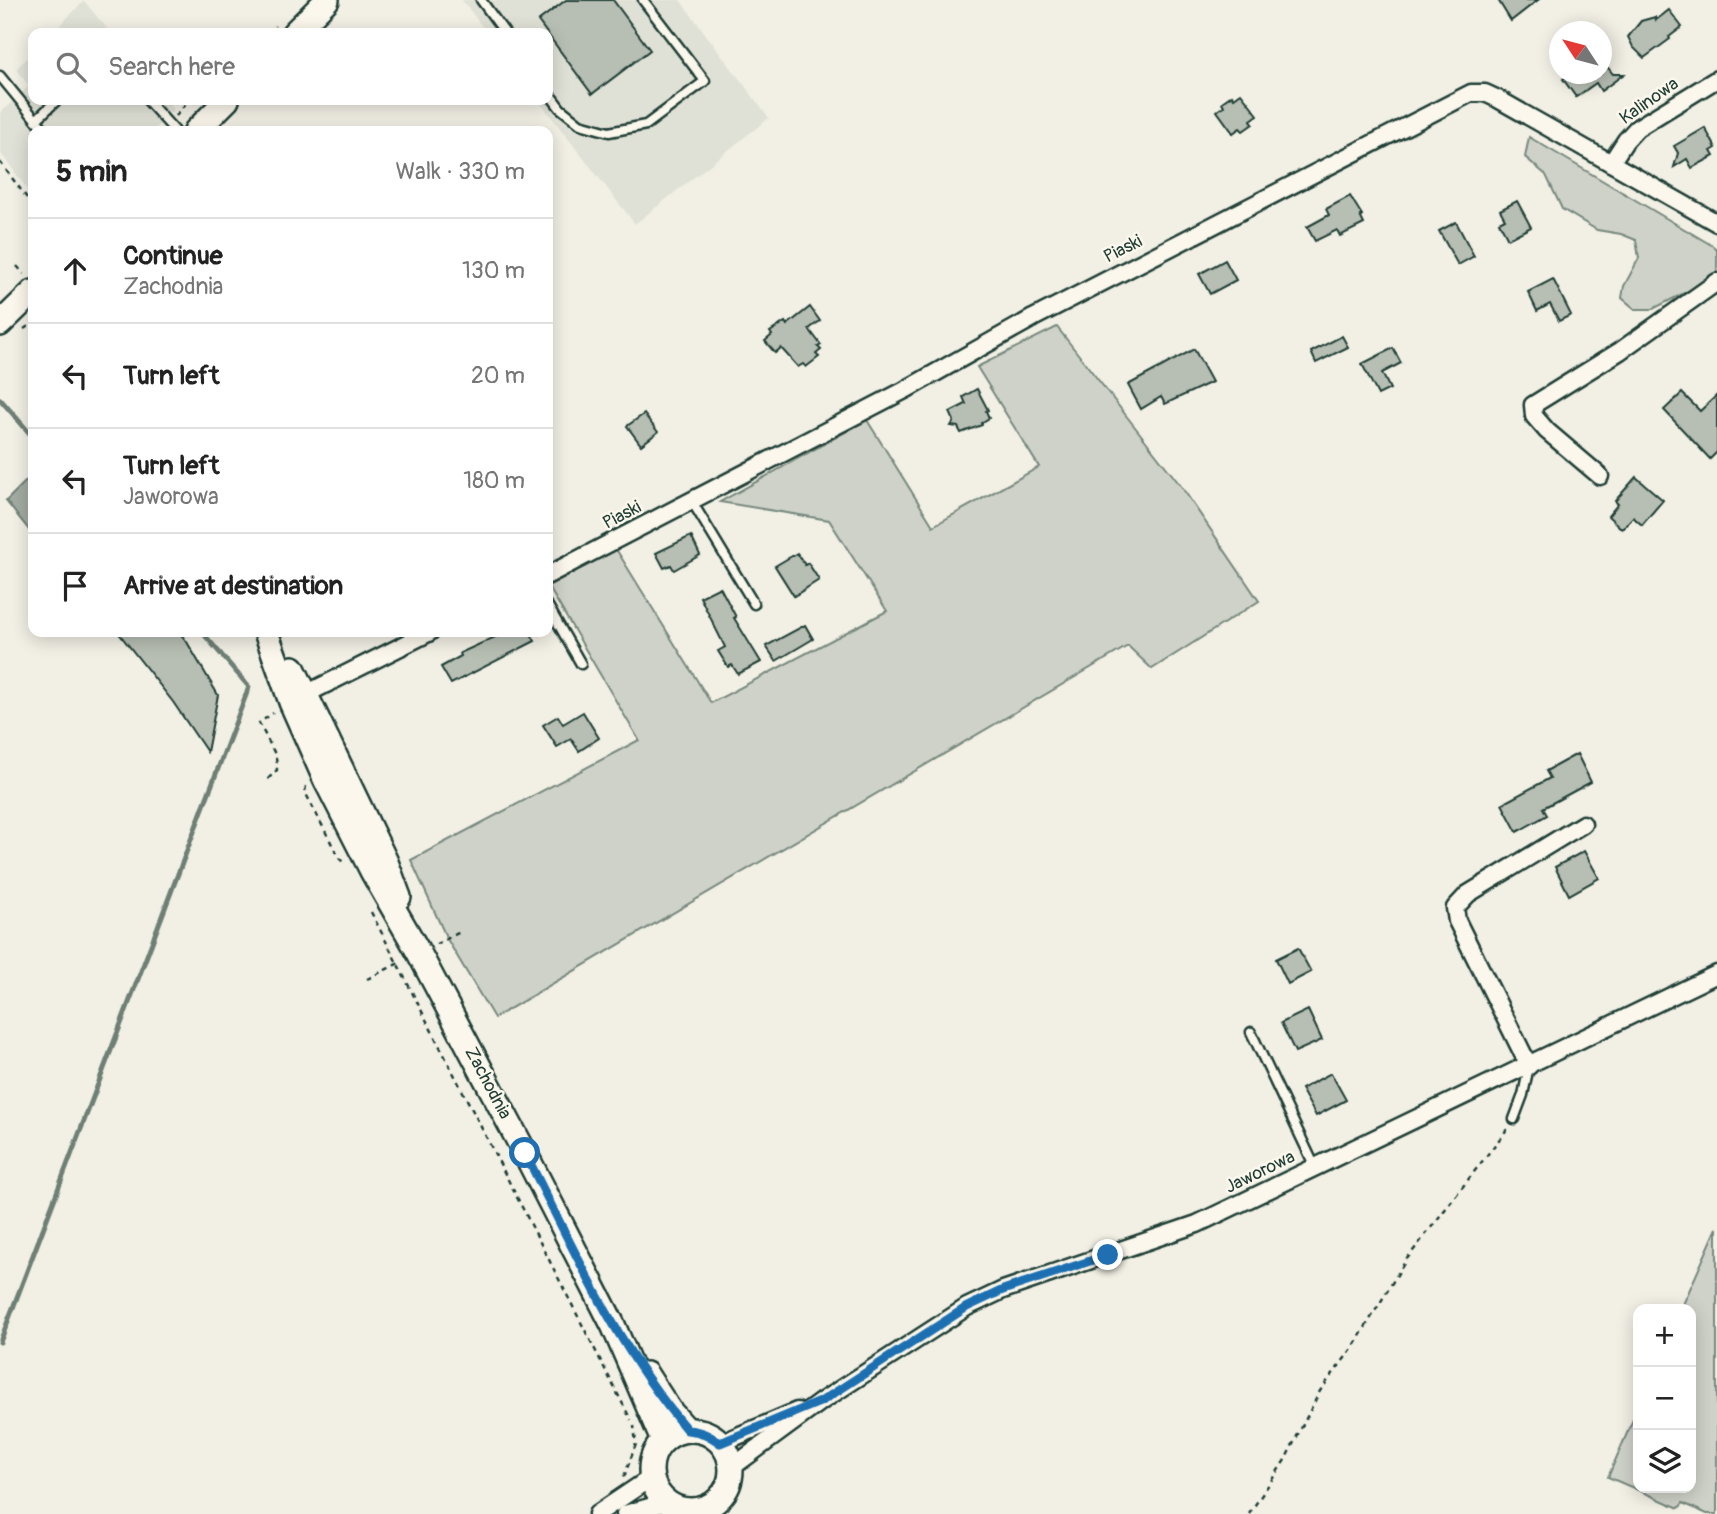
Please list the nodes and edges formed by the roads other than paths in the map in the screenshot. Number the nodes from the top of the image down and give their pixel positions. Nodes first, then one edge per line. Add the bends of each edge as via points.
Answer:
1 (327, 0) edge
2 (481, 0) edge
3 (643, 0) edge
4 (299, 28) edge
5 (501, 28) edge
6 (0, 76) edge
7 (1717, 79) edge
8 (553, 99) edge
9 (52, 105) edge
10 (151, 105) edge
11 (222, 105) edge
12 (36, 120) junction
13 (41, 126) edge
14 (170, 126) edge
15 (201, 126) edge
16 (1611, 163) junction
17 (1717, 223) edge
18 (1717, 282) edge
19 (1600, 476) dead end
20 (691, 500) junction
21 (553, 572) edge
22 (754, 604) dead end
23 (553, 615) edge
24 (269, 637) edge
25 (281, 637) edge
26 (420, 637) edge
27 (582, 664) dead end
28 (298, 698) junction
29 (1583, 824) dead end
30 (1717, 974) edge
31 (1251, 1032) dead end
32 (1529, 1066) junction
33 (1514, 1119) road end
34 (1315, 1167) junction
35 (613, 1325) junction
36 (822, 1401) junction
37 (687, 1430) junction
38 (663, 1441) junction
39 (720, 1443) junction
40 (731, 1468) junction
41 (652, 1478) junction
42 (667, 1502) junction
43 (722, 1506) edge
44 (693, 1512) edge
45 (597, 1514) edge
46 (625, 1514) edge

1 - 4 main road
2 - 5 lane
3 - 8 lane via 705,81 646,125 609,132 580,124
6 - 12 lane
7 - 16 street, Kalinowa via 1637,128
9 - 12 lane
10 - 14 lane
11 - 15 main road
12 - 13 lane
16 - 17 street, Piaski
16 - 20 street, Piaski via 1498,99 1471,93
18 - 19 street via 1533,405 1534,416 1547,431
20 - 21 street, Piaski
20 - 22 lane
23 - 27 lane
24 - 28 main road, Zachodnia
25 - 28 main road, Zachodnia
26 - 28 street
28 - 35 main road, Zachodnia via 386,862 419,953
29 - 32 street via 1468,894 1455,908 1457,921
30 - 32 street, Jaworowa
31 - 34 lane
32 - 33 lane
32 - 34 street, Jaworowa
34 - 36 street, Jaworowa via 1197,1224 1003,1290
35 - 37 main road, Zachodnia
35 - 38 main road, Zachodnia
36 - 39 street, Jaworowa
36 - 40 street, Jaworowa
37 - 38 main road
37 - 39 main road
38 - 41 main road via 651,1464
39 - 40 main road
40 - 43 main road
41 - 42 main road
41 - 45 street
42 - 44 main road
42 - 46 street
43 - 44 main road

